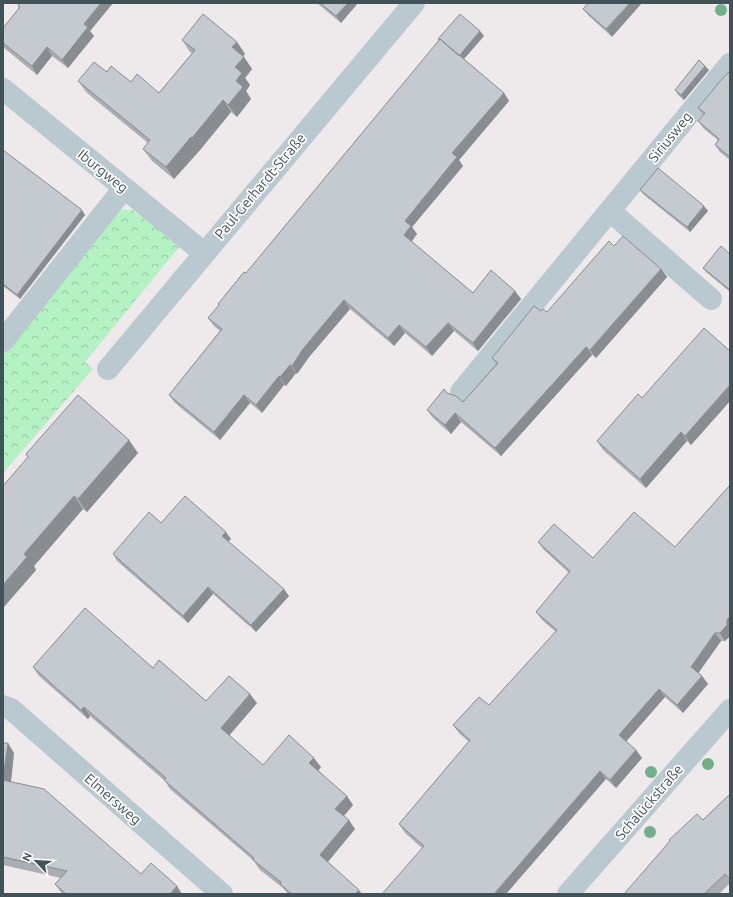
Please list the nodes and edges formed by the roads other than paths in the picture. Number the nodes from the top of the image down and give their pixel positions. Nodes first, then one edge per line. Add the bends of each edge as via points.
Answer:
1 (414, 3) edge
2 (730, 64) edge
3 (3, 89) edge
4 (124, 188) junction
5 (610, 211) junction
6 (204, 253) junction
7 (711, 299) dead end
8 (3, 341) edge
9 (108, 369) dead end
10 (461, 392) dead end
11 (3, 706) edge
12 (730, 710) edge
13 (222, 894) edge
14 (568, 894) edge

1 - 6 street, Paul-Gerhardt-Straße
2 - 5 street, Siriusweg
3 - 4 street, Iburgweg
4 - 6 street, Iburgweg
4 - 8 street
5 - 7 street
5 - 10 street, Siriusweg
6 - 9 street, Paul-Gerhardt-Straße
11 - 13 street, Elmersweg via 11,709
12 - 14 street, Schalückstraße

